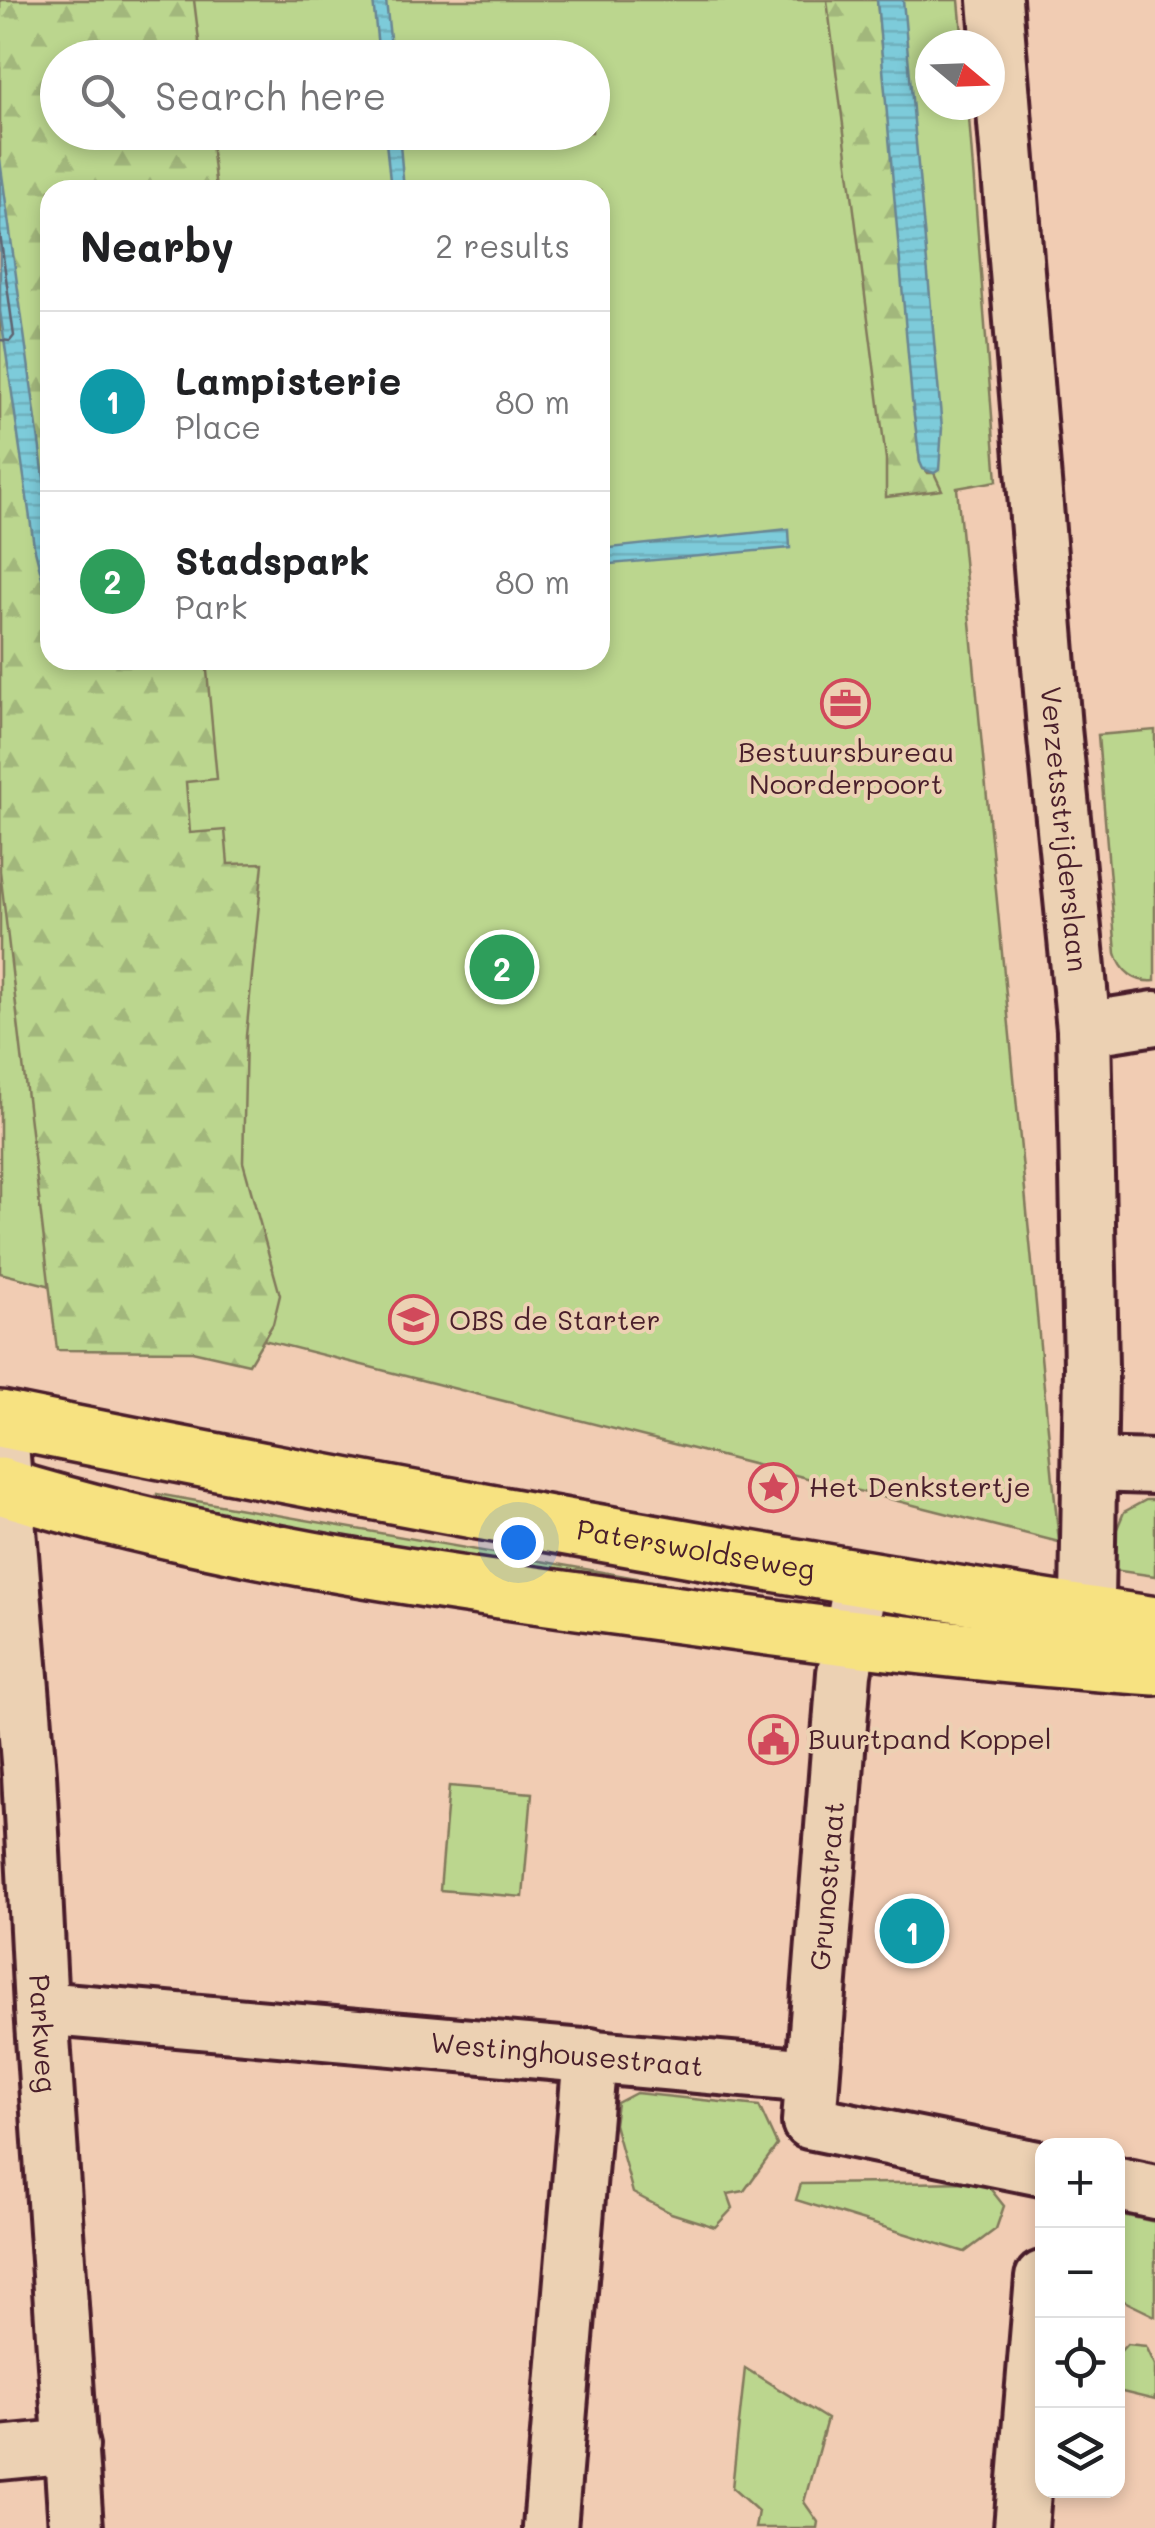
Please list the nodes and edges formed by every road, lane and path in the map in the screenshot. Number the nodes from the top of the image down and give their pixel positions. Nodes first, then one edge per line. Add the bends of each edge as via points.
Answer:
1 (995, 0) edge
2 (1155, 1018) edge
3 (1084, 1029) junction
4 (0, 1420) edge
5 (1091, 1465) junction
6 (1155, 1466) edge
7 (4, 1487) edge
8 (861, 1578) junction
9 (1155, 1625) edge
10 (849, 1638) junction
11 (1086, 1638) junction
12 (1155, 1667) edge
13 (40, 2008) junction
14 (590, 2055) junction
15 (812, 2076) junction
16 (1035, 2168) edge
17 (1125, 2186) edge
18 (1155, 2192) edge
19 (1039, 2318) edge
20 (72, 2446) junction
21 (0, 2453) edge
22 (76, 2528) edge
23 (550, 2528) edge
24 (1021, 2528) edge

1 - 3 street, Verzetsstrijderslaan
2 - 3 street
3 - 5 street, Verzetsstrijderslaan
4 - 7 street, Parkweg
4 - 8 main road, Paterswoldseweg
5 - 6 street
5 - 11 street, Verzetsstrijderslaan
7 - 10 main road, Paterswoldseweg via 129,1523 405,1578
7 - 13 street, Parkweg via 29,1774
8 - 10 street, Grunostraat
8 - 11 main road, Paterswoldseweg
9 - 11 main road, Paterswoldseweg
10 - 11 main road, Paterswoldseweg
10 - 15 street, Grunostraat
11 - 12 main road, Paterswoldseweg
13 - 14 street, Westinghousestraat
13 - 20 street, Parkweg
14 - 15 street, Westinghousestraat
14 - 23 street
15 - 16 street via 809,2122
17 - 18 street
19 - 24 street
20 - 21 street
20 - 22 street, Parkweg

